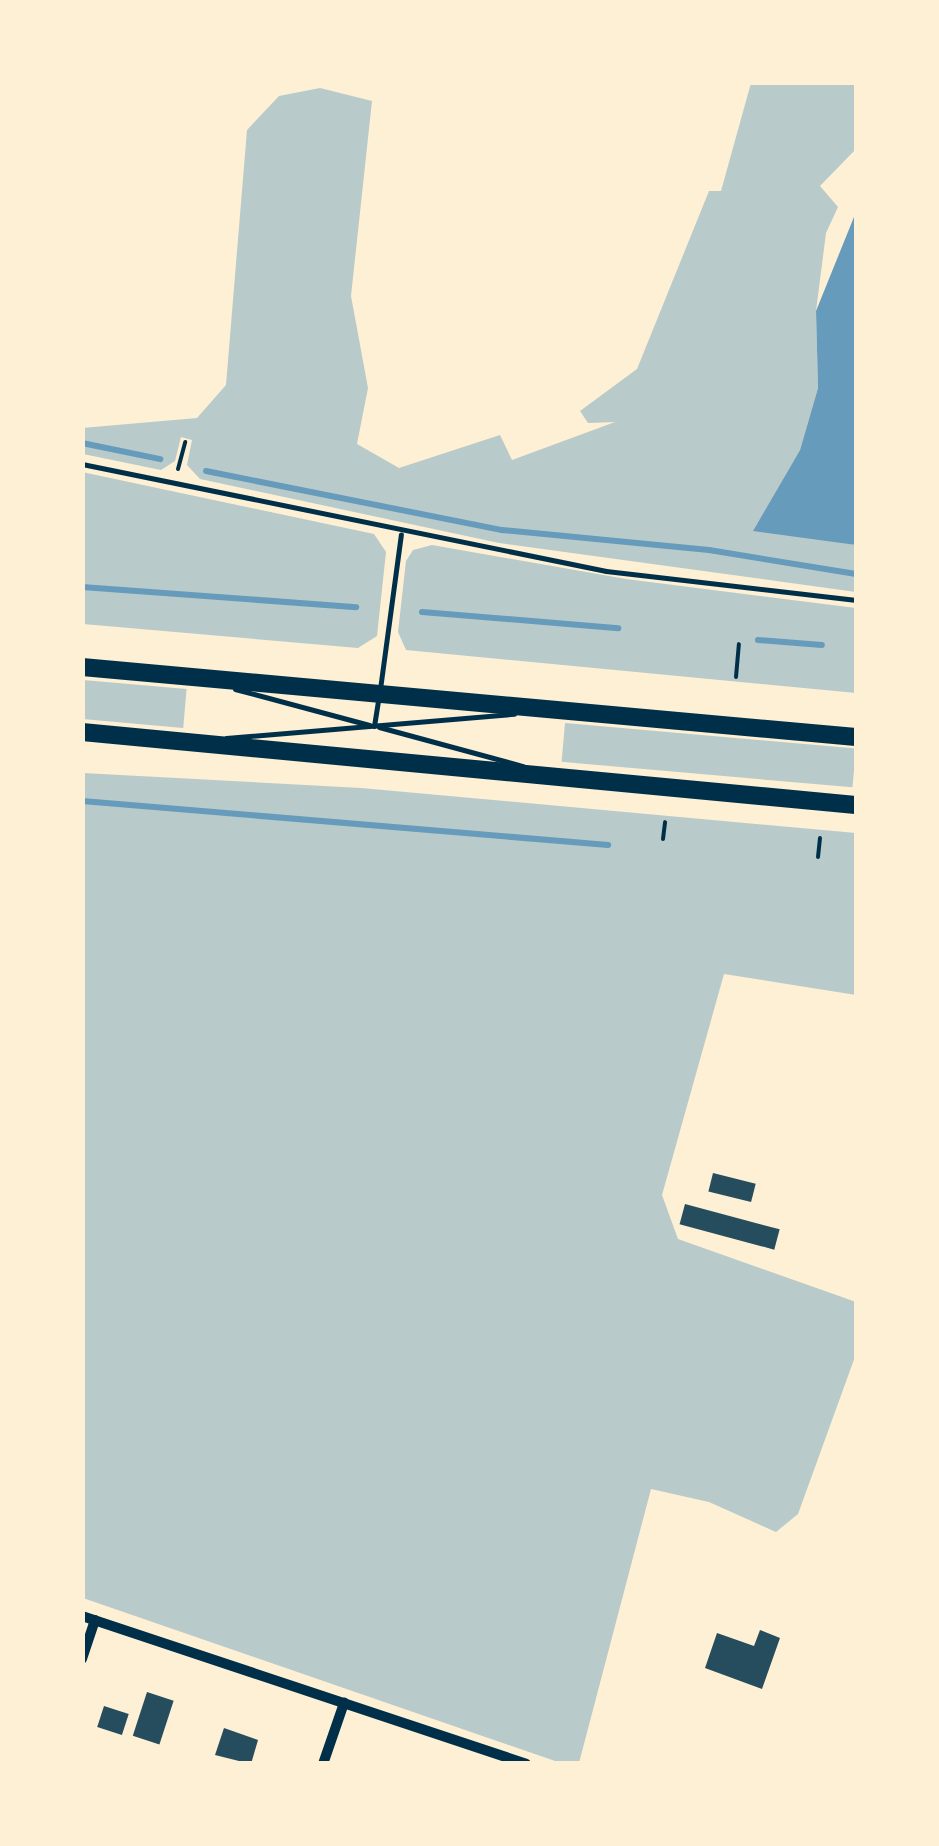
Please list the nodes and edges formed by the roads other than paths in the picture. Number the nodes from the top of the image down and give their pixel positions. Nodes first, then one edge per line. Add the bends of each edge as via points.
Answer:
1 (82, 464) edge
2 (401, 534) junction
3 (856, 600) edge
4 (82, 667) edge
5 (187, 676) junction
6 (380, 693) junction
7 (567, 710) junction
8 (374, 726) junction
9 (82, 732) edge
10 (856, 737) edge
11 (181, 741) junction
12 (560, 776) junction
13 (856, 804) edge
14 (82, 1616) edge
15 (95, 1620) junction
16 (82, 1659) edge
17 (344, 1703) junction
18 (322, 1764) edge
19 (526, 1764) edge

1 - 2 lane
2 - 3 lane via 606,571
2 - 6 lane
4 - 5 highway
5 - 6 highway
5 - 8 lane
6 - 7 highway
6 - 8 lane
7 - 8 lane
7 - 10 highway
8 - 11 lane
8 - 12 lane
9 - 11 highway
11 - 12 highway
12 - 13 highway
14 - 15 street
15 - 16 street
15 - 17 street
17 - 18 street
17 - 19 street

